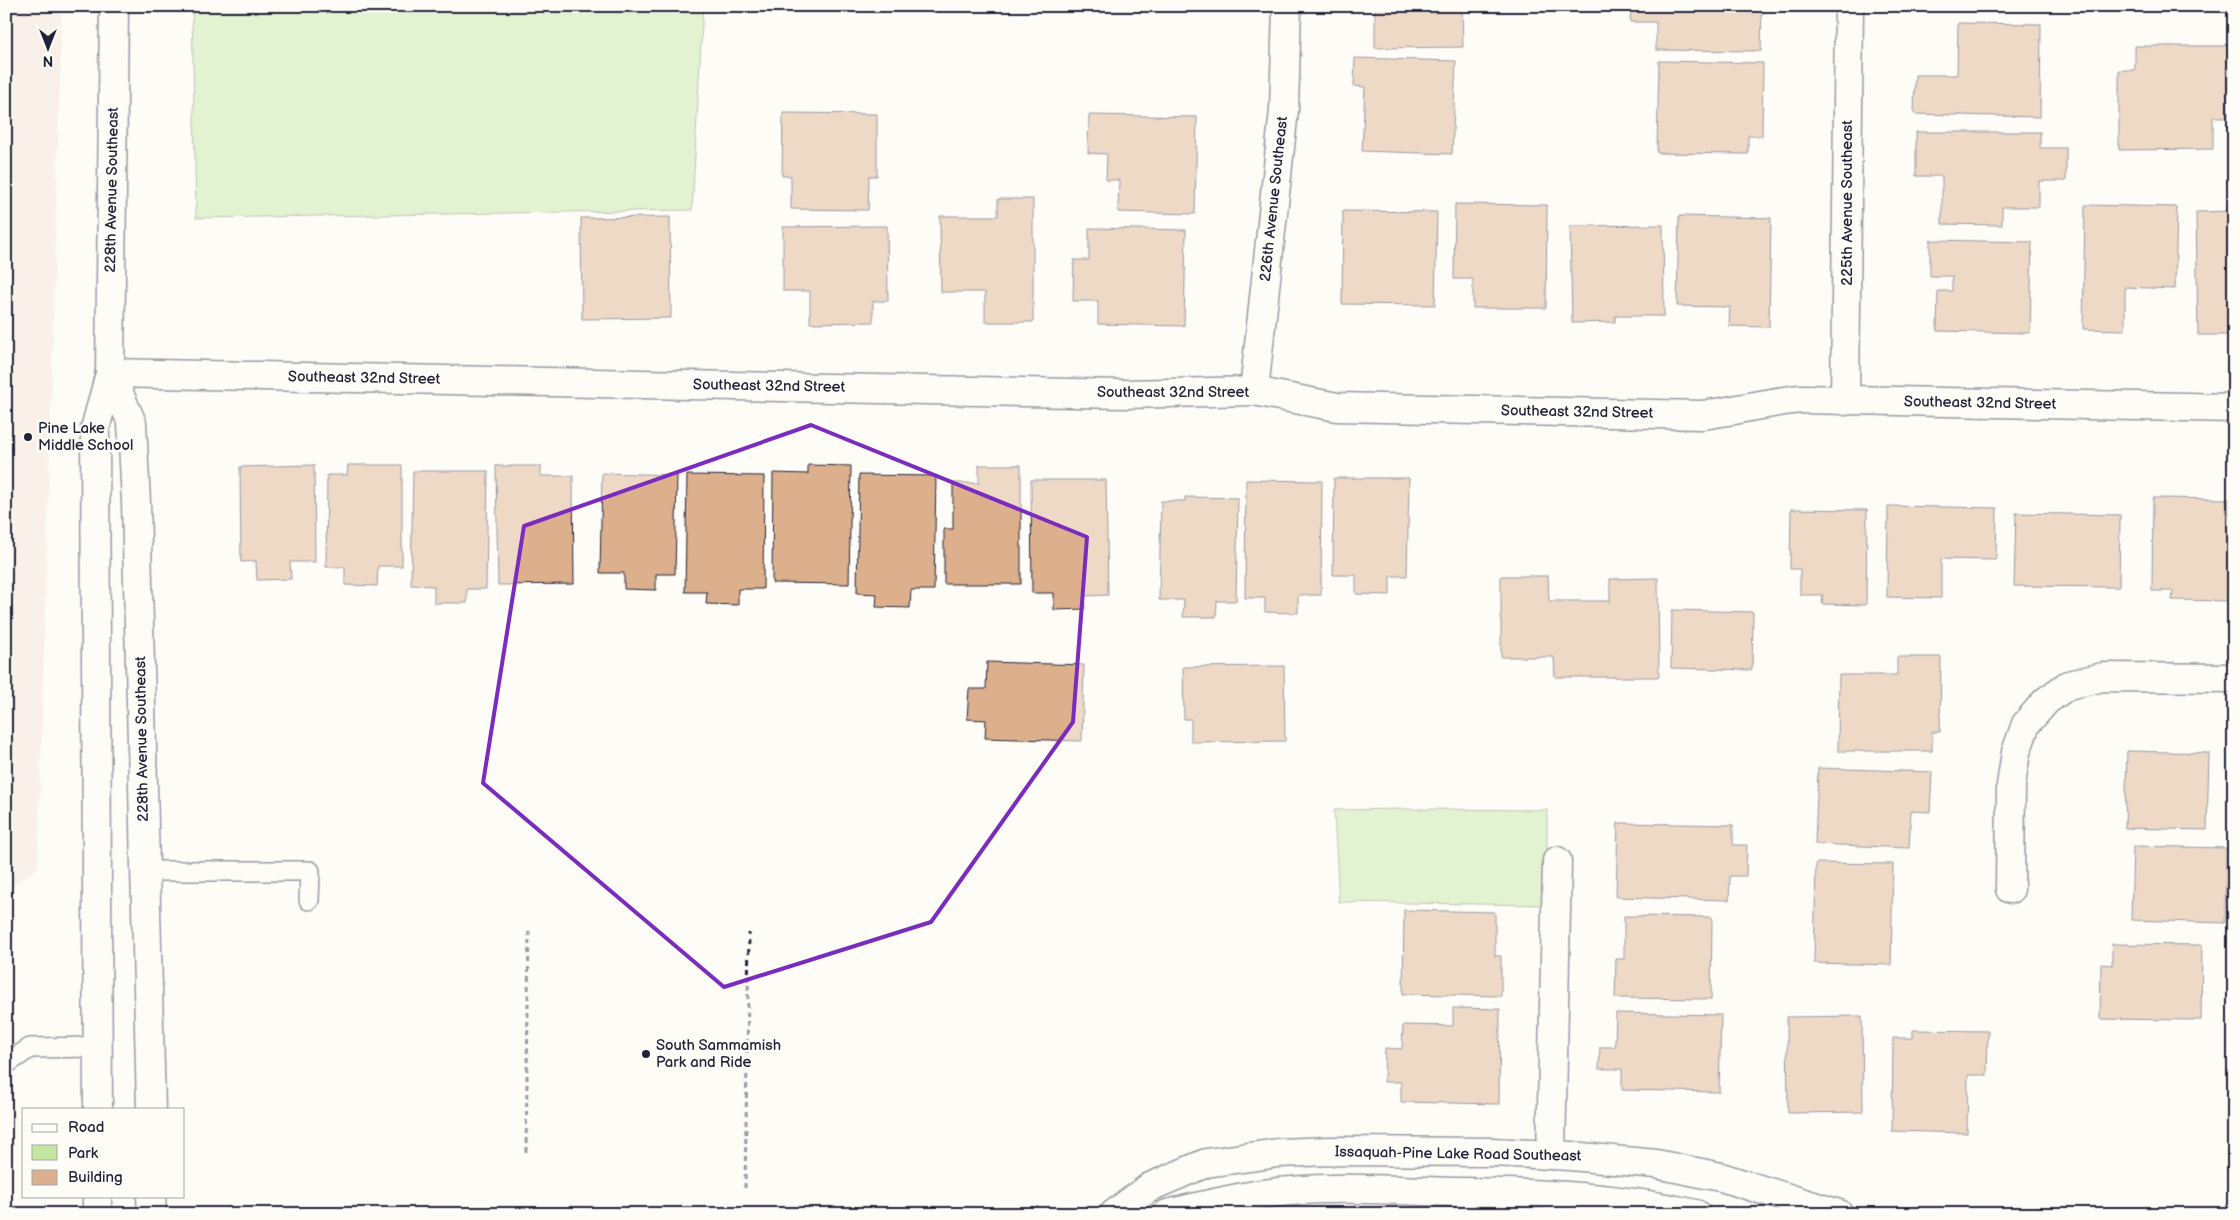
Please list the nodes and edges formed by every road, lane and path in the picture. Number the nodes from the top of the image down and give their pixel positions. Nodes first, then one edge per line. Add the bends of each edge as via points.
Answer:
1 (114, 6) edge
2 (1288, 6) edge
3 (1849, 6) edge
4 (110, 373) junction
5 (1254, 391) junction
6 (1845, 400) junction
7 (2234, 408) edge
8 (2234, 678) edge
9 (1557, 861) dead end
10 (145, 871) junction
11 (2010, 889) dead end
12 (309, 900) dead end
13 (529, 930) dead end
14 (750, 933) dead end
15 (98, 1046) junction
16 (6, 1064) edge
17 (98, 1108) edge
18 (151, 1108) edge
19 (526, 1152) dead end
20 (1551, 1155) junction
21 (745, 1188) dead end
22 (97, 1198) edge
23 (151, 1198) edge
24 (1568, 1204) edge
25 (96, 1214) edge
26 (152, 1214) edge
27 (1114, 1214) edge
28 (1167, 1214) edge
29 (1696, 1214) edge
30 (1839, 1214) edge

1 - 4 street, 228th Avenue Southeast
2 - 5 street, 226th Avenue Southeast via 1284,110
3 - 6 street, 225th Avenue Southeast
4 - 5 street, Southeast 32nd Street via 1124,394
4 - 10 street, 228th Avenue Southeast via 132,423
4 - 15 street, 228th Avenue Southeast via 95,429
5 - 6 street, Southeast 32nd Street via 1337,407 1701,415 1740,410 1773,401
6 - 7 street, Southeast 32nd Street
8 - 11 street via 2103,677 2068,685 2046,701 2026,724 2016,752 2011,785
9 - 20 street
10 - 12 lane via 310,871
10 - 18 street, 228th Avenue Southeast
13 - 19 path
14 - 21 path
15 - 16 lane via 30,1048
15 - 17 street, 228th Avenue Southeast
20 - 27 street, Issaquah-Pine Lake Road Southeast via 1491,1152 1278,1153 1206,1163 1150,1186
20 - 30 street, Issaquah-Pine Lake Road Southeast via 1647,1163 1721,1177
22 - 25 street
23 - 26 street
24 - 28 street via 1355,1190 1290,1191
24 - 29 street via 1650,1204

